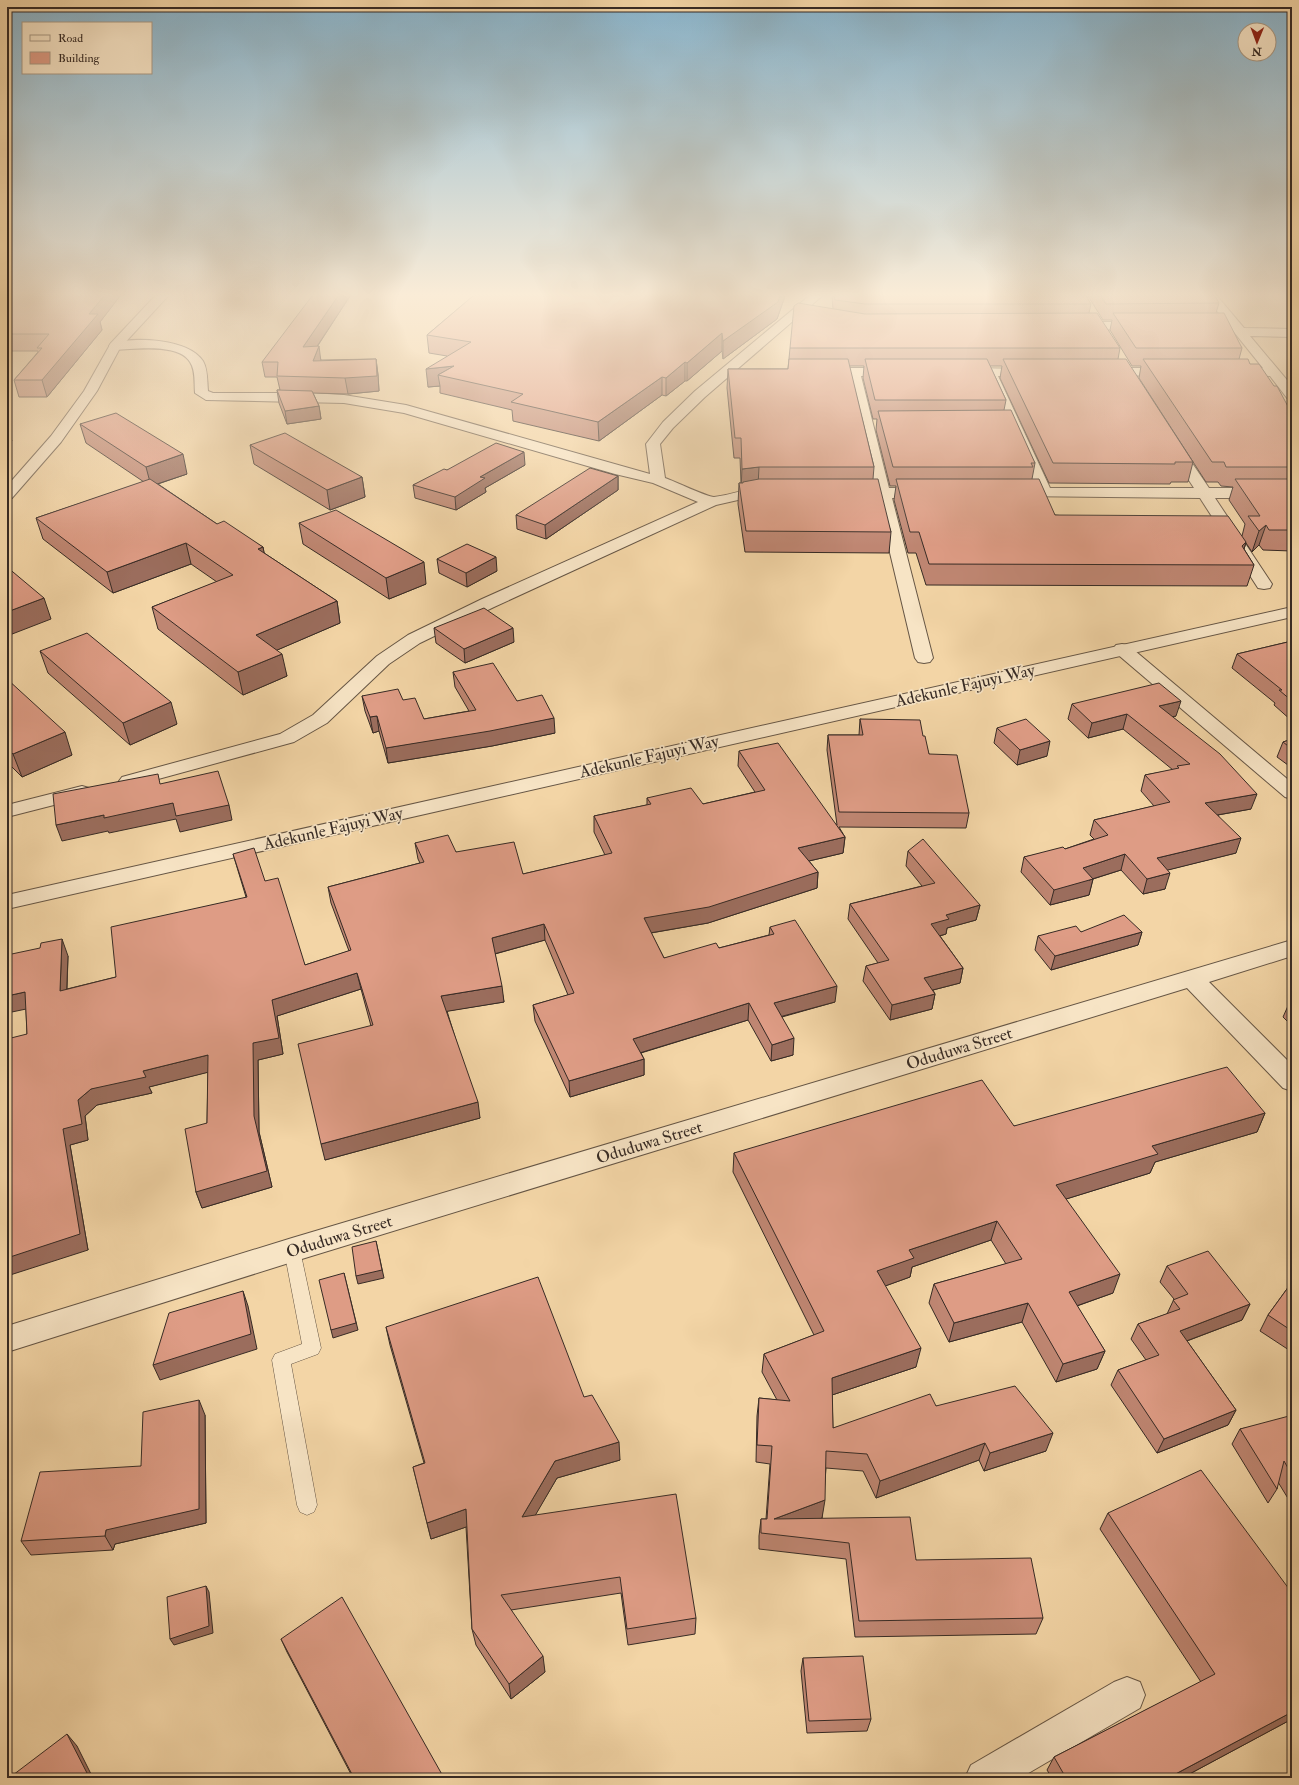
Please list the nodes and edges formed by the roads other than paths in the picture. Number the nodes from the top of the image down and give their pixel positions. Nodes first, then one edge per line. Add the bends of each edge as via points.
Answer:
1 (96, 379) edge
2 (201, 379) edge
3 (719, 379) edge
4 (855, 379) edge
5 (993, 379) edge
6 (1133, 379) edge
7 (1279, 379) edge
8 (1136, 385) edge
9 (1292, 395) edge
10 (998, 424) edge
11 (1014, 424) junction
12 (866, 425) junction
13 (882, 425) edge
14 (1168, 437) edge
15 (658, 480) junction
16 (1203, 492) junction
17 (1292, 492) edge
18 (781, 493) edge
19 (836, 493) edge
20 (883, 493) junction
21 (944, 493) edge
22 (999, 493) edge
23 (1045, 493) junction
24 (7, 495) edge
25 (711, 502) junction
26 (1264, 584) dead end
27 (1292, 612) edge
28 (1122, 649) junction
29 (924, 658) dead end
30 (1292, 793) edge
31 (7, 811) edge
32 (7, 902) edge
33 (1292, 948) edge
34 (1191, 978) junction
35 (1292, 1081) edge
36 (292, 1250) junction
37 (7, 1339) edge
38 (307, 1505) dead end
39 (1127, 1695) dead end
40 (984, 1778) edge

1 - 24 street via 56,439
2 - 15 street via 202,393 211,397 310,397 378,403 406,409 620,472
3 - 15 street via 668,425 653,444
4 - 12 street
5 - 11 street
6 - 8 street
7 - 9 street
10 - 11 street
11 - 23 street
12 - 13 street
12 - 20 street
14 - 16 street
15 - 25 street
16 - 17 street
16 - 23 street
16 - 26 street
18 - 25 street via 737,495
19 - 20 street
20 - 21 street
20 - 29 street
22 - 23 street
25 - 31 street via 414,639 383,660 320,718 287,738 230,755
27 - 28 street, Adekunle Fajuyi Way
28 - 30 street
28 - 32 street, Adekunle Fajuyi Way
33 - 34 street, Oduduwa Street
34 - 35 street
34 - 36 street, Oduduwa Street
36 - 37 street, Oduduwa Street
36 - 38 lane via 312,1348 281,1360
39 - 40 street

